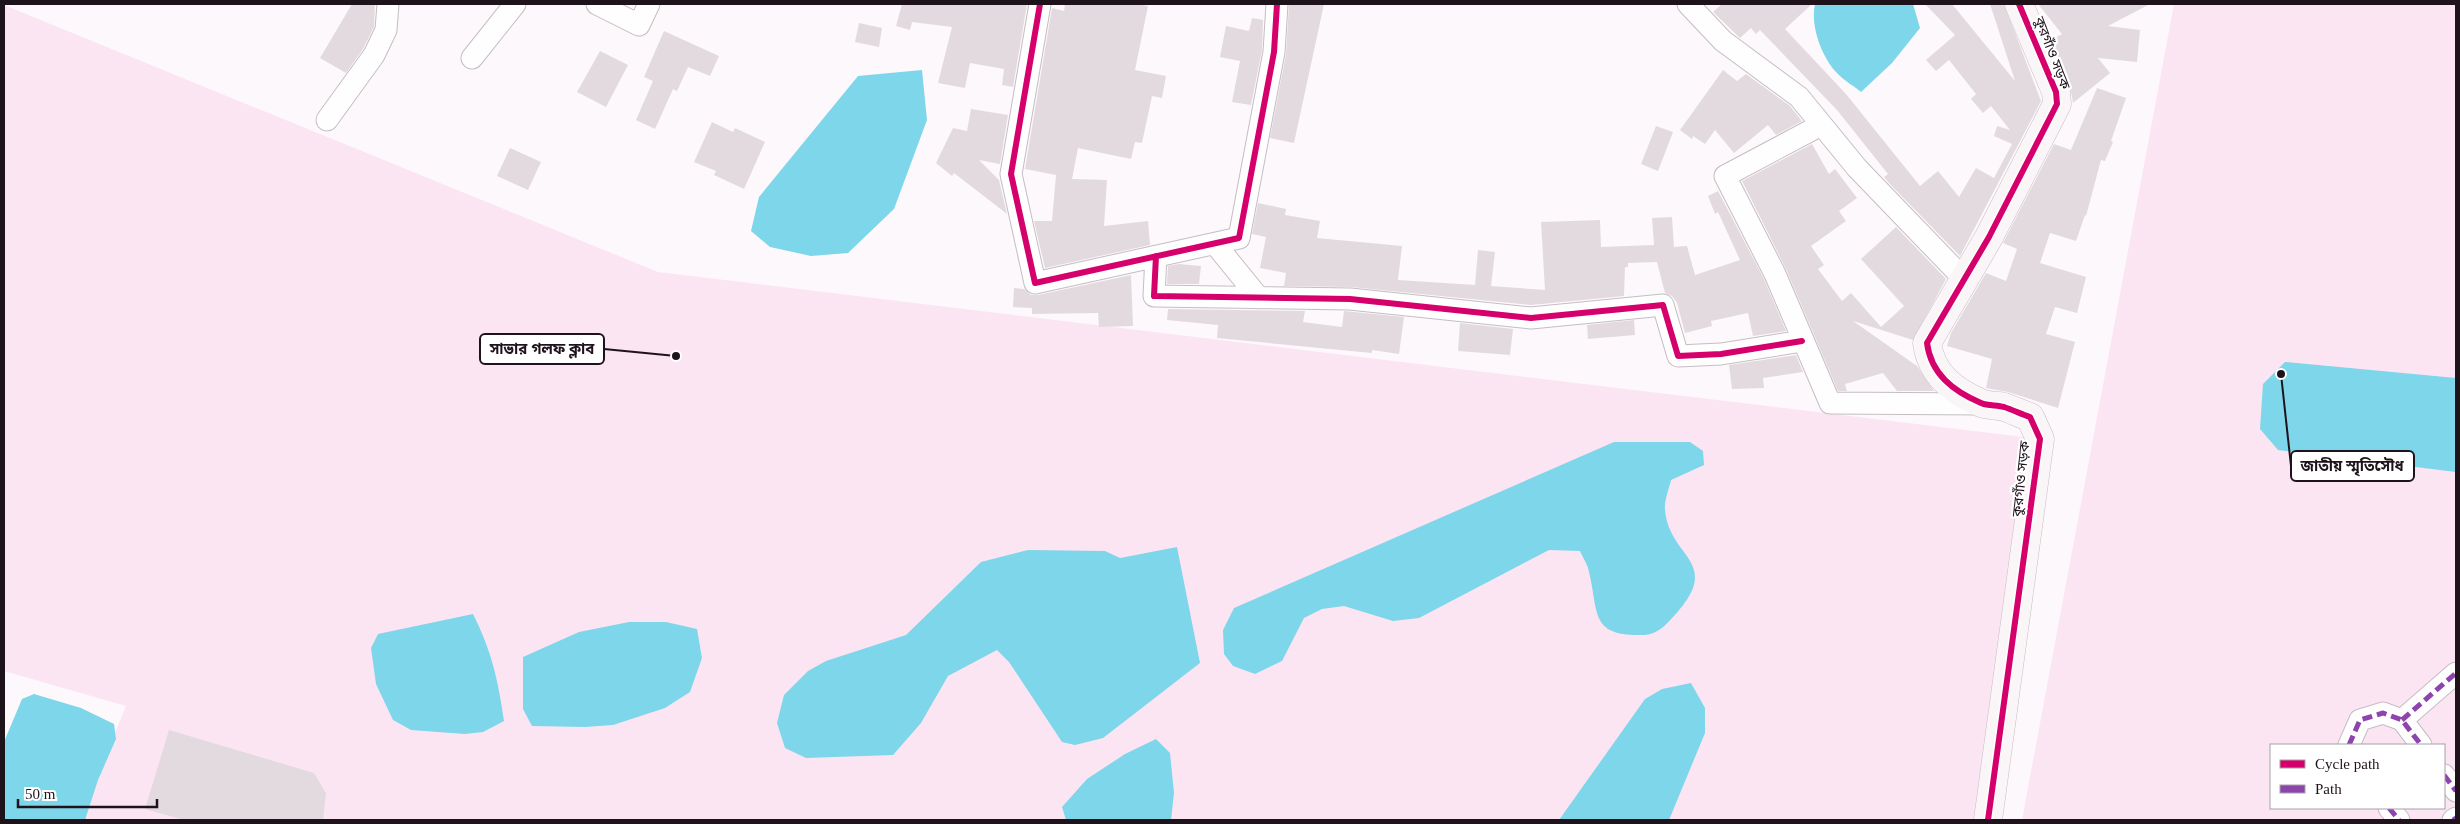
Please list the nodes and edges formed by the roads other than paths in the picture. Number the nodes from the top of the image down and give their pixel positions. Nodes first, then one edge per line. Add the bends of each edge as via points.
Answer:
1 (388, 4) edge
2 (515, 4) edge
3 (597, 4) edge
4 (649, 4) edge
5 (1040, 4) edge
6 (1277, 4) edge
7 (2019, 4) edge
8 (1699, 8) edge
9 (472, 58) dead end
10 (327, 120) dead end
11 (1821, 124) junction
12 (1215, 244) junction
13 (1156, 256) junction
14 (1964, 279) junction
15 (1259, 298) junction
16 (1802, 341) junction
17 (1983, 404) junction
18 (2456, 674) edge
19 (2402, 720) junction
20 (2349, 744) edge
21 (2420, 744) edge
22 (2445, 776) edge
23 (2456, 791) edge
24 (2390, 809) edge
25 (1988, 820) edge
26 (2399, 820) edge

1 - 10 street via 386,30 374,55
2 - 9 street
3 - 4 street via 639,25
5 - 13 street via 1011,174 1035,283
6 - 12 street via 1274,52 1239,238
7 - 14 street, কুরগাঁও সড়ক via 2056,92 2057,104
8 - 11 street via 1723,41 1799,97
11 - 14 street via 1857,168
11 - 16 street via 1726,176 1775,274
12 - 13 street
12 - 15 street
13 - 15 street via 1154,296
14 - 17 street, কুরগাঁও সড়ক via 1927,343 1929,360 1939,375
15 - 16 street via 1350,299 1531,318 1663,305 1678,356 1721,354
16 - 17 street via 1830,403
17 - 25 street, কুরগাঁও সড়ক via 2003,406 2030,417 2040,439
18 - 19 street
19 - 20 street via 2383,713 2360,720
19 - 21 street
22 - 23 street
24 - 26 street

